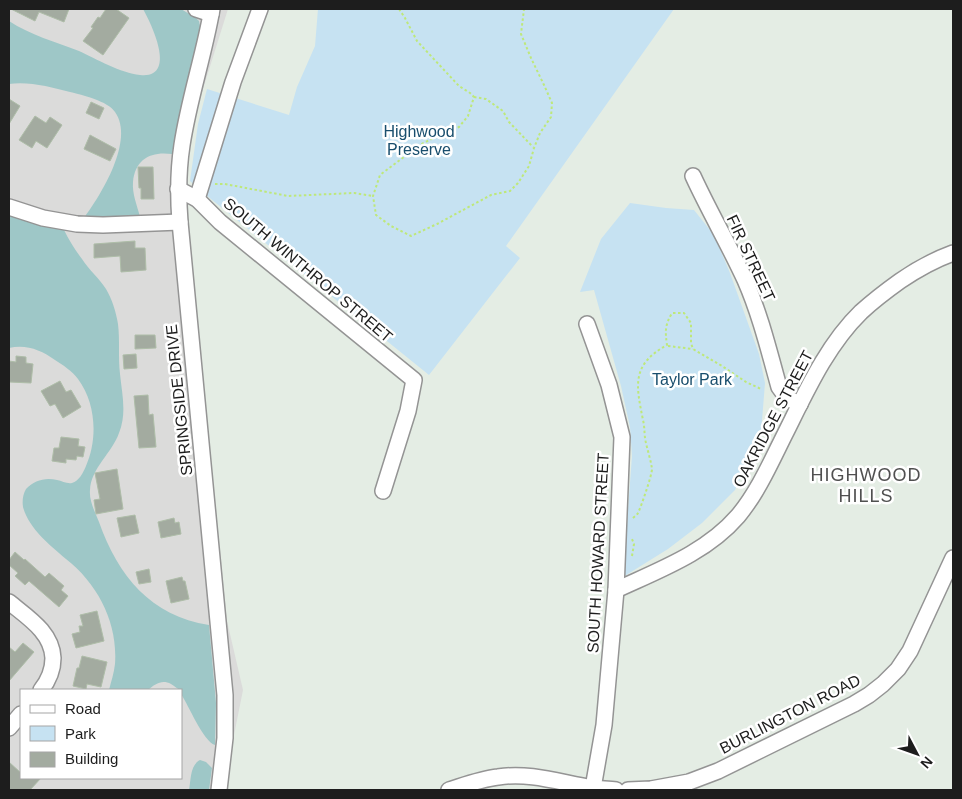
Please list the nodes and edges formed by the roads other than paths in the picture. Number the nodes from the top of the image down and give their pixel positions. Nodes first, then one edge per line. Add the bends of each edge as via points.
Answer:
1 (196, 9) edge
2 (260, 9) edge
3 (212, 11) edge
4 (694, 176) dead end
5 (178, 190) junction
6 (199, 192) junction
7 (9, 207) edge
8 (180, 222) junction
9 (953, 253) edge
10 (588, 324) dead end
11 (800, 404) junction
12 (383, 491) dead end
13 (953, 558) edge
14 (616, 590) junction
15 (9, 602) edge
16 (43, 689) edge
17 (20, 715) edge
18 (9, 728) edge
19 (689, 786) edge
20 (593, 788) junction
21 (219, 790) edge
22 (449, 790) edge
23 (616, 790) edge
24 (628, 790) edge

1 - 3 street
2 - 6 street via 233,82
3 - 5 street, SPRINGSIDE DRIVE via 184,135
4 - 11 street, FIR STREET via 755,306 779,387 787,398
5 - 6 street, SOUTH WINTHROP STREET
5 - 8 street, SPRINGSIDE DRIVE
6 - 12 street, SOUTH WINTHROP STREET via 220,222 414,380 408,411
7 - 8 street via 77,224
8 - 21 street, SPRINGSIDE DRIVE via 225,685 225,738
9 - 11 street, OAKRIDGE STREET via 913,272 860,313 834,346
10 - 14 street, SOUTH HOWARD STREET via 609,385 622,437
11 - 14 street, OAKRIDGE STREET via 764,477 738,516 695,552
13 - 19 street, BURLINGTON ROAD via 910,651 883,684 854,704
14 - 20 street, SOUTH HOWARD STREET via 604,726
15 - 16 street via 38,627 49,642 52,669
17 - 18 street
19 - 24 street, BURLINGTON ROAD
20 - 22 street via 553,779 513,776 490,778
20 - 23 street

